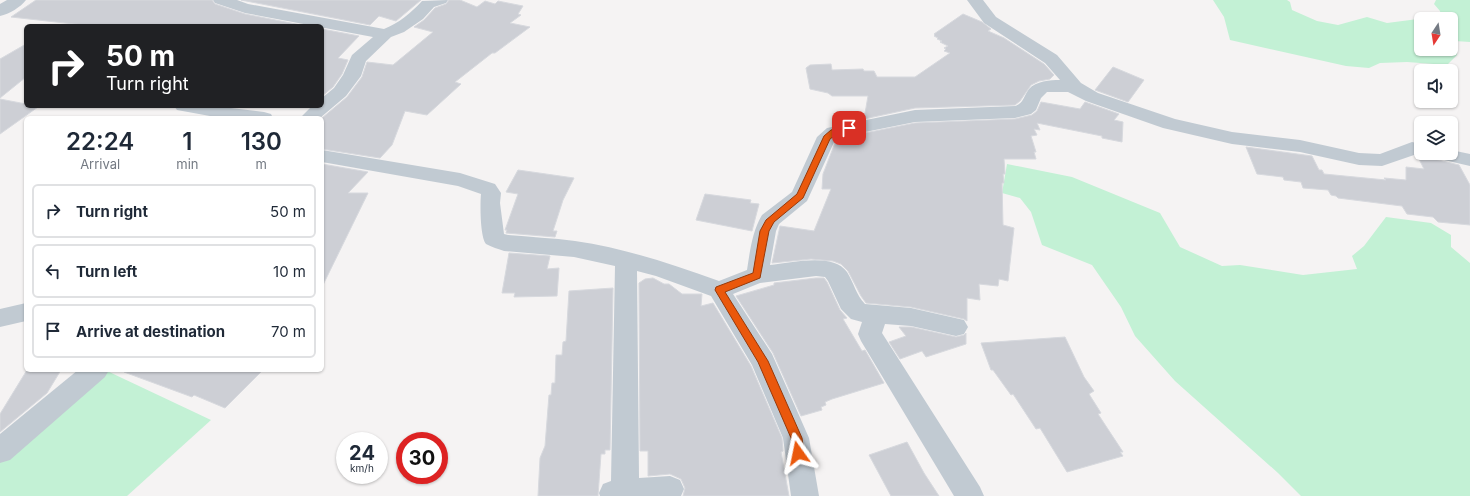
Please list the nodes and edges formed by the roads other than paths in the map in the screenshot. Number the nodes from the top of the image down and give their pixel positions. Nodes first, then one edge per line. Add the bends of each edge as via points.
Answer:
1 (18, 0) edge
2 (221, 0) edge
3 (440, 0) edge
4 (975, 0) edge
5 (0, 11) edge
6 (385, 34) junction
7 (1075, 87) junction
8 (324, 105) edge
9 (192, 108) edge
10 (321, 108) edge
11 (248, 116) edge
12 (311, 116) edge
13 (1414, 148) edge
14 (324, 156) edge
15 (1458, 157) edge
16 (1470, 160) edge
17 (626, 261) junction
18 (757, 275) junction
19 (719, 290) junction
20 (24, 312) edge
21 (876, 315) junction
22 (0, 318) edge
23 (956, 327) dead end
24 (94, 372) edge
25 (0, 451) edge
26 (670, 489) dead end
27 (805, 496) edge
28 (970, 496) edge

1 - 5 street
2 - 6 street via 245,8
3 - 6 street via 428,4 417,16 398,29
4 - 7 street via 990,20 1051,59
6 - 8 street via 358,59 352,76 340,92
7 - 13 street via 1092,97 1170,124 1232,138 1300,146 1359,159 1382,160
7 - 18 street via 1053,85 1040,88 1031,97 1030,106 1015,112 915,116 834,132 827,137 800,196 770,220 765,231
9 - 11 street
10 - 12 street
14 - 17 street via 460,180 488,189 491,193 494,238 504,243 574,248
15 - 16 street
17 - 19 street via 660,269
17 - 26 street via 619,493
18 - 19 street
18 - 21 street via 816,268 831,270 838,277 849,303 859,313
19 - 27 street via 763,361 796,438
20 - 22 street
21 - 23 street via 911,317
21 - 28 street via 870,334
24 - 25 street

